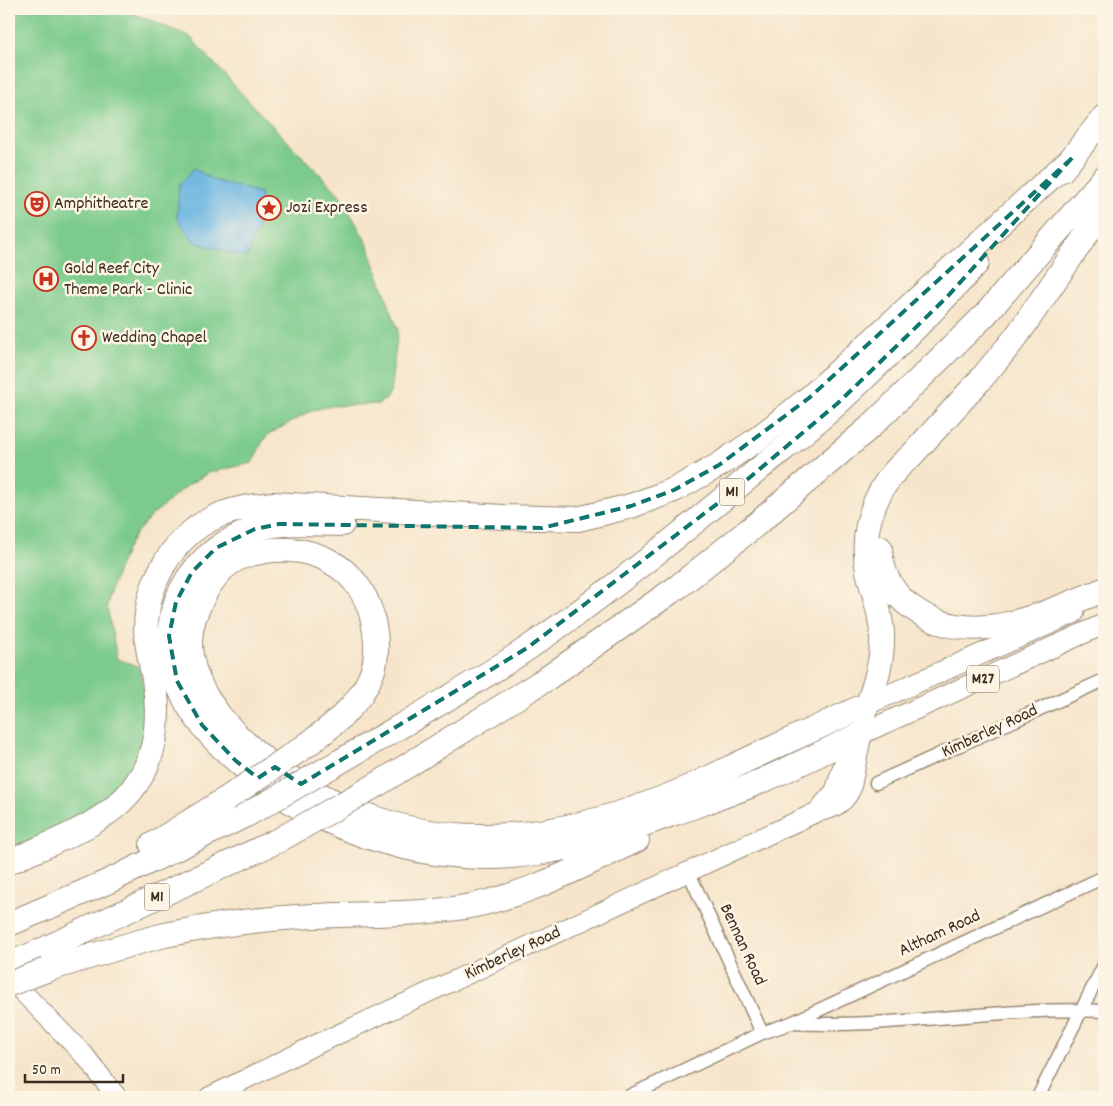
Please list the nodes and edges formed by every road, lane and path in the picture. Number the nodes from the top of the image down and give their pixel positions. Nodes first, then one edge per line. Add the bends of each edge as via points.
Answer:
1 (1104, 117) edge
2 (1072, 158) junction
3 (1104, 178) edge
4 (1104, 209) edge
5 (912, 456) junction
6 (578, 519) junction
7 (1104, 590) edge
8 (1104, 599) edge
9 (1104, 624) edge
10 (1104, 680) edge
11 (868, 704) junction
12 (856, 736) junction
13 (763, 780) junction
14 (876, 783) dead end
15 (9, 862) edge
16 (689, 872) junction
17 (1104, 877) edge
18 (106, 882) junction
19 (9, 924) edge
20 (40, 962) junction
21 (9, 964) edge
22 (1104, 965) edge
23 (9, 978) edge
24 (9, 984) edge
25 (1082, 1010) junction
26 (1104, 1011) edge
27 (791, 1023) junction
28 (762, 1033) junction
29 (117, 1097) edge
30 (209, 1097) edge
31 (627, 1097) edge
32 (1038, 1097) edge

1 - 2 highway, M1
2 - 6 highway via 809,398 756,440 674,490 631,506
2 - 18 highway, M1, bridge via 947,297 838,403 640,566 527,648 444,701 248,814
3 - 20 highway, M1, bridge via 985,315 868,428 679,586 546,680 378,784 279,840
4 - 5 highway via 1016,337
5 - 7 highway via 886,505 880,534 881,553 894,590 923,616 939,624 979,629 1033,616
5 - 11 highway via 890,476 869,519 866,550 880,612 882,653
6 - 13 highway via 542,528 502,530 314,523 279,524 255,529 216,548 204,558 182,589 169,636 177,681 188,704 236,761 297,806 344,828 416,850 483,857 531,854 578,846
6 - 15 highway via 274,504 250,506 211,519 189,533 172,552 160,569 147,609 146,628 157,708 156,735 136,784 120,804 102,818
8 - 11 main road, M27
9 - 12 main road, M27
10 - 14 street, Kimberley Road
11 - 12 street, Kimberley Road
11 - 18 highway, bridge via 664,798 602,819 550,831 479,836 444,834 380,820 314,792 269,763 230,728 207,700 190,657 190,631 196,612 220,570 240,557 266,550 296,549 325,557 345,571 361,590 373,617 377,649 371,674 362,692 336,722 307,745 226,800 146,849
12 - 13 highway
12 - 16 street, Kimberley Road via 837,787 817,812
13 - 20 highway via 554,879 466,907 230,924
16 - 28 street, Bennan Road
16 - 30 street, Kimberley Road
17 - 27 street, Altham Road
18 - 19 highway, M1
20 - 21 highway, M1
20 - 24 highway, bridge
22 - 25 street
23 - 29 street via 85,1056
25 - 26 street, Altham Road
25 - 27 street, Altham Road via 972,1014 854,1024
25 - 32 street
27 - 28 street, Altham Road
28 - 31 street, Altham Road

